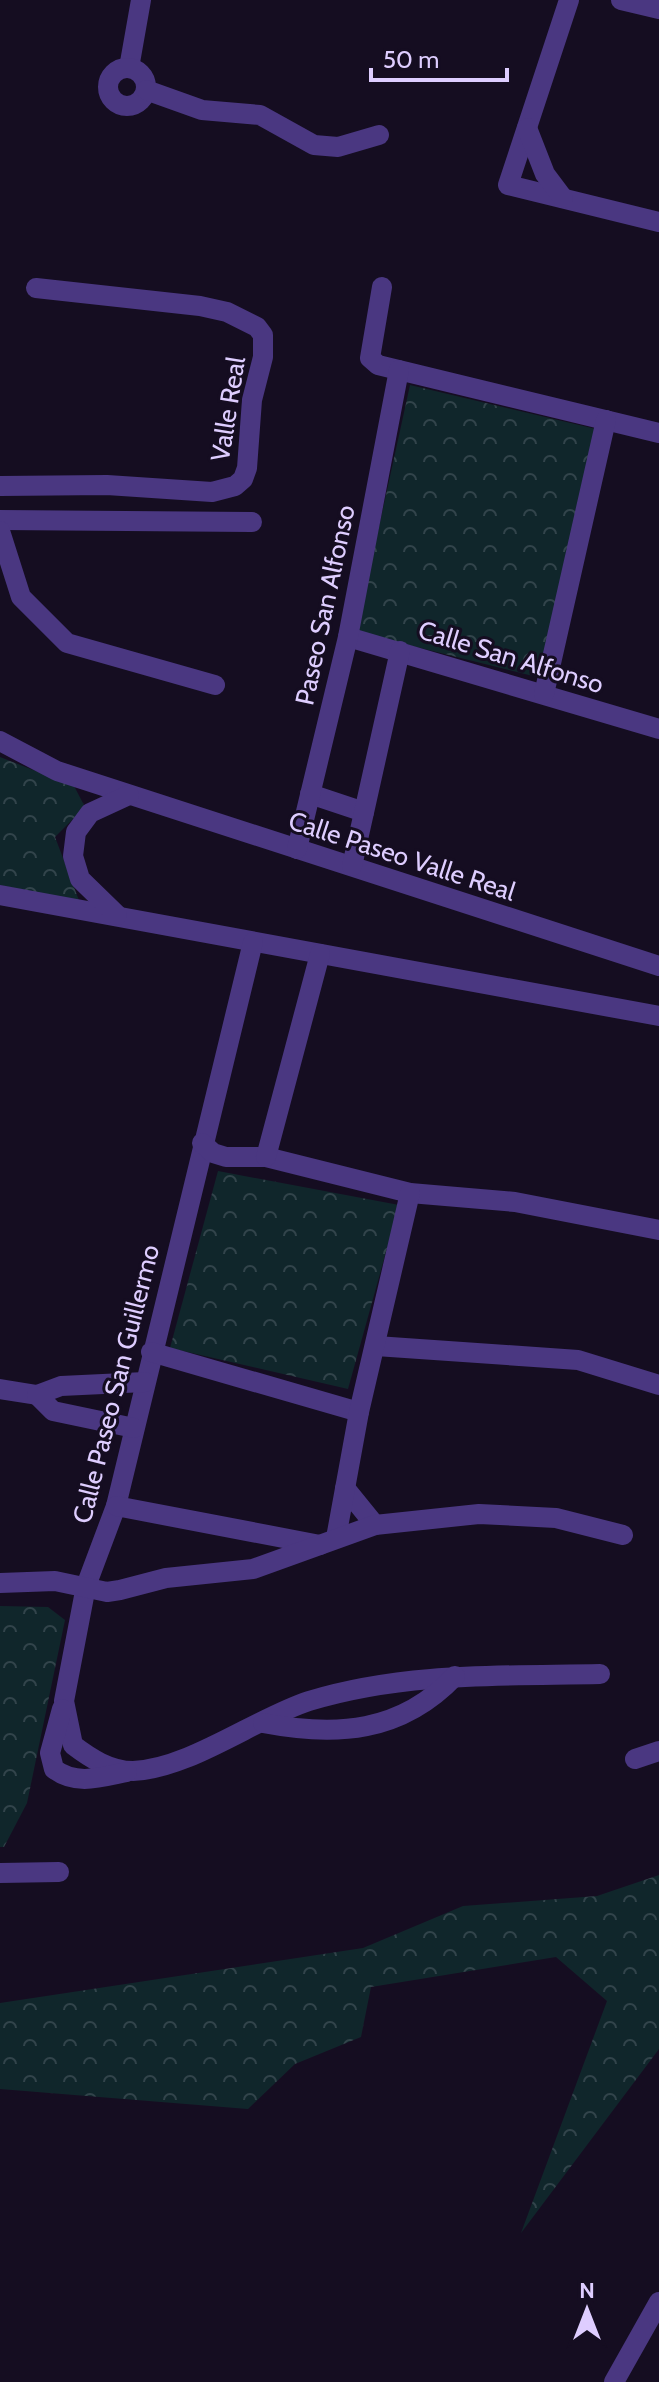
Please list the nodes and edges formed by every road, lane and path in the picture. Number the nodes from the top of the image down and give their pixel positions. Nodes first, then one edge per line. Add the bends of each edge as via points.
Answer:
1 (141, 0) edge
2 (569, 0) edge
3 (621, 0) edge
4 (659, 9) edge
5 (129, 68) junction
6 (146, 90) junction
7 (527, 128) junction
8 (379, 135) dead end
9 (563, 198) junction
10 (659, 222) edge
11 (382, 287) dead end
12 (36, 288) dead end
13 (399, 370) junction
14 (606, 420) junction
15 (659, 433) edge
16 (0, 486) edge
17 (0, 520) edge
18 (252, 522) dead end
19 (0, 531) edge
20 (348, 637) junction
21 (400, 651) junction
22 (215, 685) dead end
23 (544, 694) junction
24 (659, 729) edge
25 (0, 741) edge
26 (310, 794) junction
27 (129, 795) junction
28 (364, 812) junction
29 (297, 849) junction
30 (352, 866) junction
31 (0, 895) edge
32 (117, 915) junction
33 (253, 942) junction
34 (320, 954) junction
35 (659, 966) edge
36 (659, 1016) edge
37 (202, 1143) junction
38 (266, 1157) junction
39 (410, 1193) junction
40 (659, 1230) edge
41 (376, 1346) junction
42 (151, 1352) junction
43 (145, 1382) junction
44 (659, 1385) edge
45 (0, 1389) edge
46 (37, 1395) junction
47 (359, 1412) junction
48 (134, 1428) junction
49 (345, 1488) junction
50 (116, 1506) junction
51 (375, 1525) junction
52 (623, 1535) dead end
53 (328, 1542) junction
54 (0, 1583) edge
55 (86, 1586) junction
56 (600, 1674) dead end
57 (455, 1676) junction
58 (64, 1701) junction
59 (263, 1723) junction
60 (659, 1751) edge
61 (635, 1759) dead end
62 (132, 1771) junction
63 (59, 1872) dead end
64 (0, 1873) edge
65 (659, 2302) edge
66 (614, 2382) edge

1 - 5 street
2 - 7 street
3 - 4 street
5 - 6 street via 140,73
5 - 6 street via 111,77 109,90 115,101 134,105
6 - 8 street via 202,110 260,115 314,145 338,147
7 - 9 street via 545,174
7 - 9 street via 508,185
9 - 10 street
11 - 13 street via 370,358
12 - 16 street, Valle Real via 200,306 257,327 264,345 252,400 247,468 243,479 224,491
13 - 14 street
13 - 20 street, Paseo San Alfonso
14 - 15 street
14 - 23 street
17 - 18 street
19 - 22 street via 21,597 67,643
20 - 21 street, Calle San Alfonso
20 - 26 street, Paseo San Alfonso
21 - 23 street, Calle San Alfonso
21 - 28 street
23 - 24 street, Calle San Alfonso
25 - 27 street, Calle Paseo Valle Real via 57,771
26 - 28 street
26 - 29 street, Paseo San Alfonso
27 - 29 street, Calle Paseo Valle Real
27 - 32 street via 90,813 76,832 73,856 80,879
28 - 30 street
29 - 30 street, Calle Paseo Valle Real
30 - 35 street, Calle Paseo Valle Real
31 - 32 street
32 - 33 street
33 - 34 street
33 - 37 street, Calle Paseo San Guillermo
34 - 36 street
34 - 38 street
37 - 38 street via 226,1157
37 - 42 street, Calle Paseo San Guillermo
38 - 39 street
39 - 40 street via 515,1202
39 - 41 street
41 - 44 street via 578,1360
41 - 47 street
42 - 43 street, Calle Paseo San Guillermo
42 - 47 street
43 - 46 street via 61,1386
43 - 48 street, Calle Paseo San Guillermo
45 - 46 street
46 - 48 street via 53,1411
47 - 49 street
48 - 50 street, Calle Paseo San Guillermo
49 - 51 street
49 - 53 street
50 - 53 street
50 - 55 street, Calle Paseo San Guillermo
51 - 52 street via 479,1514 556,1518
51 - 53 street
53 - 55 street via 253,1569 166,1578 107,1592
54 - 55 street
55 - 58 street, Calle Paseo San Guillermo
56 - 57 street
57 - 59 street via 401,1680 313,1700
57 - 59 street via 425,1705 355,1729 324,1732
58 - 62 street via 73,1745 95,1762
58 - 62 street, Calle Paseo San Guillermo via 50,1753 54,1769 81,1780
59 - 62 street via 176,1760
60 - 61 street
63 - 64 street
65 - 66 street

